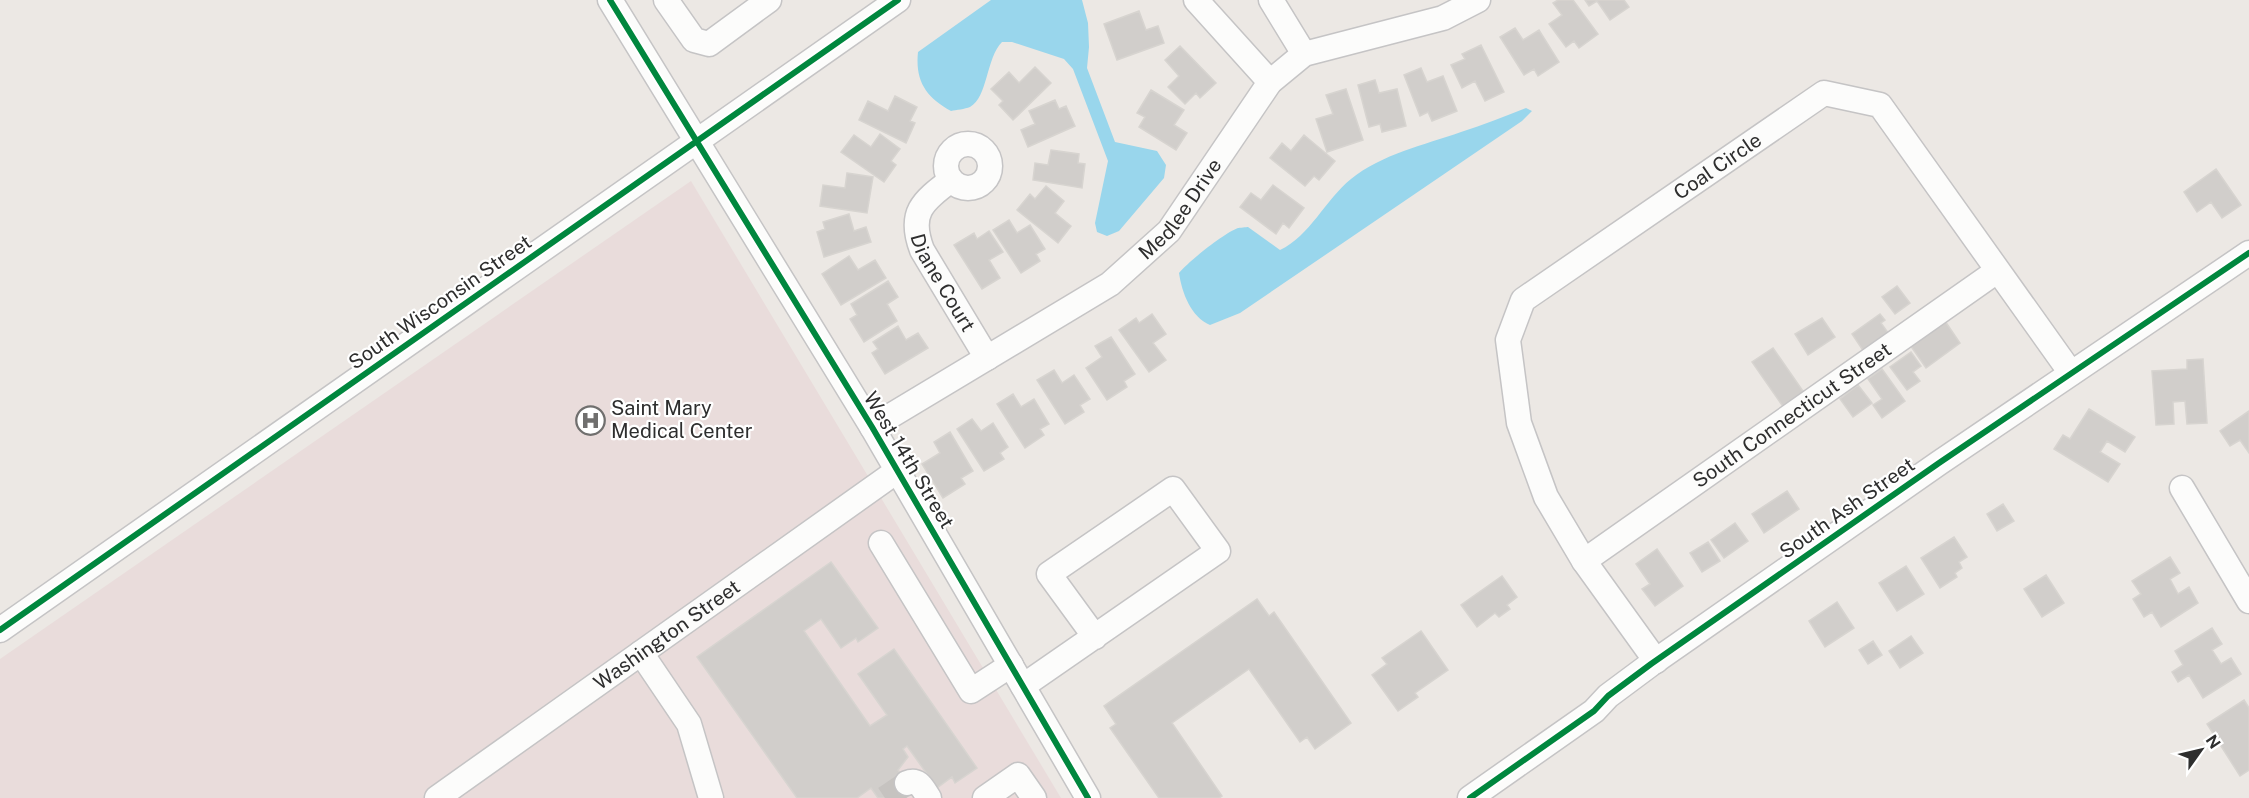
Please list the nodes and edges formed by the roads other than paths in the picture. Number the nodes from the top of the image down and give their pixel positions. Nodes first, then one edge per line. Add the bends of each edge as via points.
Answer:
1 (610, 0) edge
2 (666, 0) edge
3 (769, 0) edge
4 (898, 0) edge
5 (1196, 0) edge
6 (1271, 0) edge
7 (1478, 0) edge
8 (1304, 54) junction
9 (1270, 82) junction
10 (696, 142) junction
11 (951, 180) dead end
12 (2249, 253) edge
13 (1997, 271) junction
14 (987, 358) junction
15 (2071, 373) junction
16 (872, 427) junction
17 (897, 471) junction
18 (2182, 488) dead end
19 (881, 543) dead end
20 (1584, 561) junction
21 (2249, 601) edge
22 (0, 630) edge
23 (1095, 637) junction
24 (641, 653) junction
25 (1656, 661) junction
26 (1011, 665) junction
27 (1023, 686) junction
28 (907, 783) dead end
29 (437, 798) edge
30 (711, 798) edge
31 (929, 798) edge
32 (985, 798) edge
33 (1034, 798) edge
34 (1088, 798) edge
35 (1470, 798) edge

1 - 10 street, West 14th Street
2 - 3 street via 694,40 708,44
4 - 10 street, South Wisconsin Street
5 - 9 street
6 - 8 street
7 - 8 street, Medlee Drive via 1443,18
8 - 9 street, Medlee Drive
9 - 14 street, Medlee Drive via 1169,231 1110,284
10 - 16 street, West 14th Street
10 - 22 street, South Wisconsin Street
11 - 14 street, Diane Court via 926,200 918,213 916,233 922,250
12 - 15 street, South Ash Street
13 - 15 street, Coal Circle
13 - 20 street, South Connecticut Street
13 - 20 street, Coal Circle via 1880,105 1824,93 1523,300 1508,340 1520,423 1546,498
14 - 16 street, Medlee Drive
15 - 25 street, South Ash Street
16 - 17 street, West 14th Street
17 - 24 street, Washington Street
17 - 26 street, West 14th Street
18 - 21 street
19 - 26 street via 970,690
20 - 25 street, Coal Circle
23 - 23 street via 1218,551 1173,489 1049,574
23 - 27 street
24 - 29 street, Washington Street
24 - 30 street via 689,724
25 - 35 street, South Ash Street via 1594,711
26 - 27 street, West 14th Street
27 - 34 street, West 14th Street
28 - 31 street via 918,782
32 - 33 street via 1018,775

